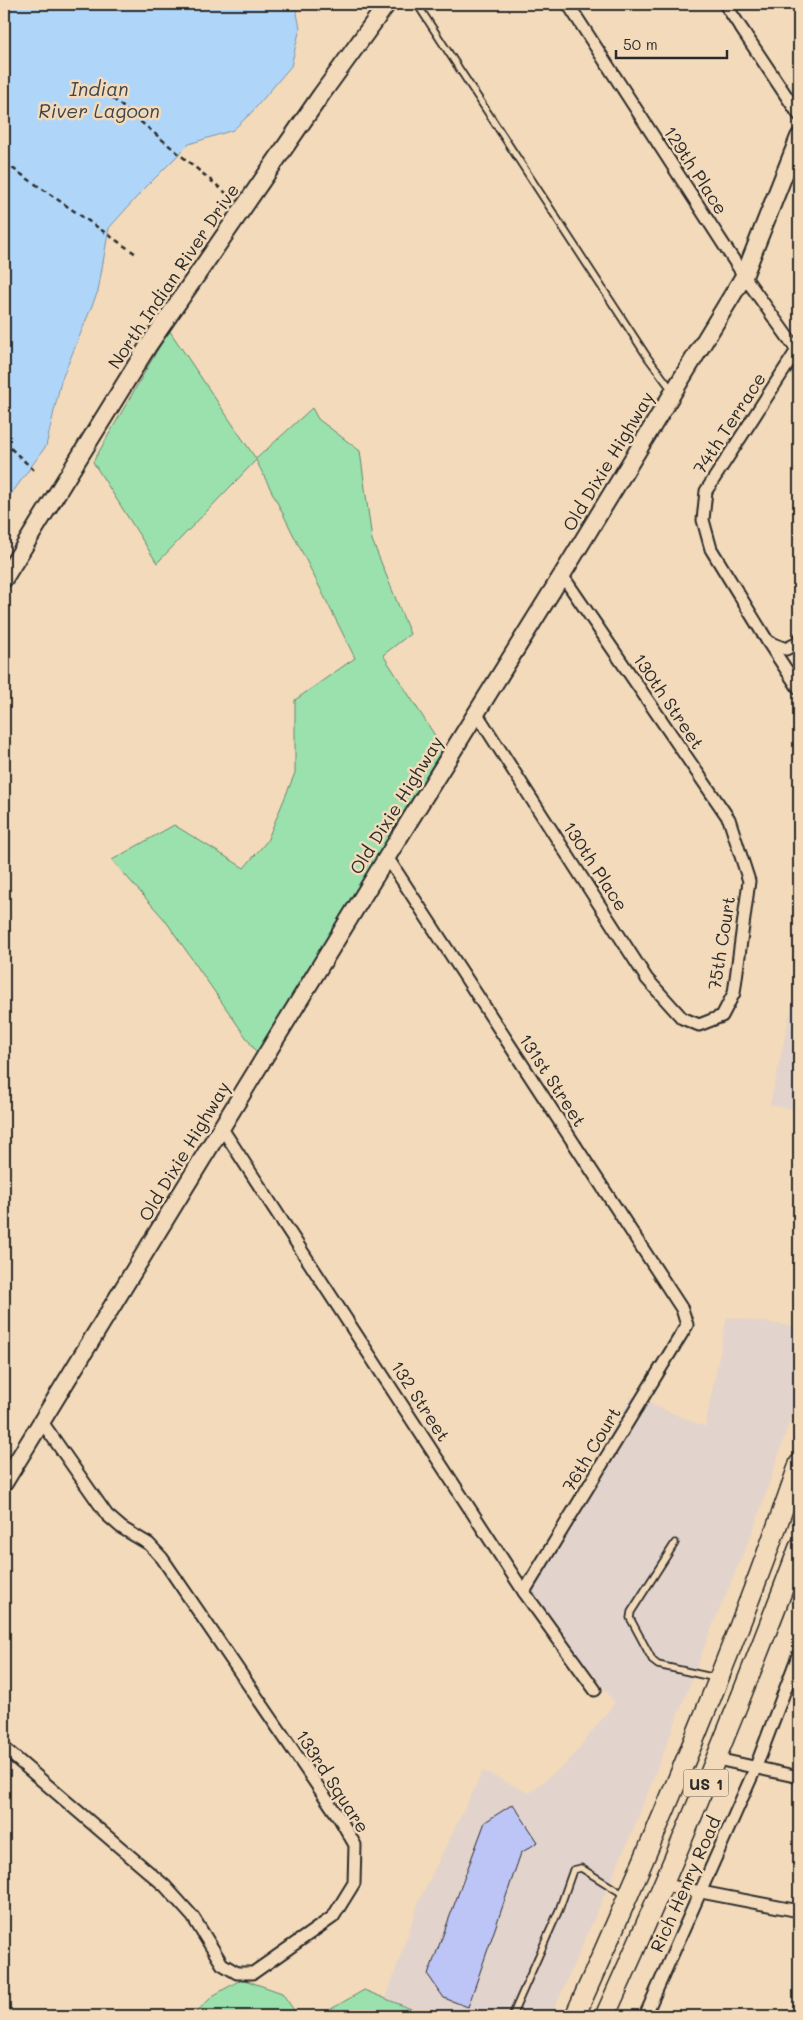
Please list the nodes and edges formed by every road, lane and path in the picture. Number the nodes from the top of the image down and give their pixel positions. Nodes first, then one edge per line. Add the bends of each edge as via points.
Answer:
1 (386, 4) edge
2 (417, 4) edge
3 (568, 4) edge
4 (724, 4) edge
5 (99, 87) dead end
6 (799, 115) edge
7 (799, 138) edge
8 (5, 163) dead end
9 (226, 193) dead end
10 (136, 254) dead end
11 (744, 276) junction
12 (798, 351) edge
13 (673, 392) junction
14 (4, 442) edge
15 (36, 472) dead end
16 (562, 575) junction
17 (4, 579) edge
18 (799, 638) edge
19 (768, 642) junction
20 (799, 689) edge
21 (477, 714) junction
22 (740, 851) joint
23 (387, 857) junction
24 (699, 1025) joint
25 (222, 1127) junction
26 (687, 1324) joint
27 (42, 1422) junction
28 (799, 1464) edge
29 (4, 1483) edge
30 (675, 1543) dead end
31 (799, 1547) edge
32 (524, 1592) junction
33 (799, 1653) edge
34 (718, 1679) junction
35 (595, 1690) dead end
36 (4, 1748) edge
37 (716, 1759) junction
38 (755, 1769) junction
39 (799, 1777) edge
40 (664, 1885) junction
41 (701, 1893) junction
42 (628, 1897) junction
43 (799, 1911) edge
44 (512, 2016) edge
45 (575, 2016) edge
46 (605, 2016) edge
47 (646, 2016) edge

1 - 17 street, North Indian River Drive via 148,346
2 - 13 lane
3 - 11 street, 129th Place
4 - 6 street
5 - 9 path
7 - 11 street, Old Dixie Highway
8 - 10 path
11 - 12 street, 129th Place
11 - 13 street, Old Dixie Highway
12 - 19 street, 74th Terrace via 706,491 703,520 711,549
13 - 16 street, Old Dixie Highway
14 - 15 path
16 - 21 street, Old Dixie Highway
16 - 22 street, 130th Street via 728,818
18 - 19 street via 798,644 786,649
19 - 20 street
21 - 23 street, Old Dixie Highway
21 - 24 street, 130th Place via 648,979 682,1018
22 - 24 street, 75th Court via 749,881 734,993 722,1016
23 - 25 street, Old Dixie Highway
23 - 26 street, 131st Street via 682,1309
25 - 27 street, Old Dixie Highway
25 - 32 street, 132 Street
26 - 32 street, 76th Court
27 - 29 street, Old Dixie Highway
27 - 36 street, 133rd Square via 107,1515 149,1544 162,1558 340,1819 355,1845 354,1883 333,1917 254,1972 237,1973 222,1964 193,1917 166,1886
28 - 34 main road, US 1
30 - 34 lane via 630,1618 658,1665
31 - 37 main road, US 1
32 - 35 street, 132 Street
33 - 38 street, Rich Henry Road
34 - 42 main road, US 1
37 - 38 street
37 - 40 main road, US 1
38 - 39 street
38 - 41 street, Rich Henry Road
40 - 41 street
40 - 46 main road, US 1
41 - 43 street
41 - 47 street, Rich Henry Road
42 - 44 lane via 581,1868 573,1870 559,1910
42 - 45 main road, US 1

